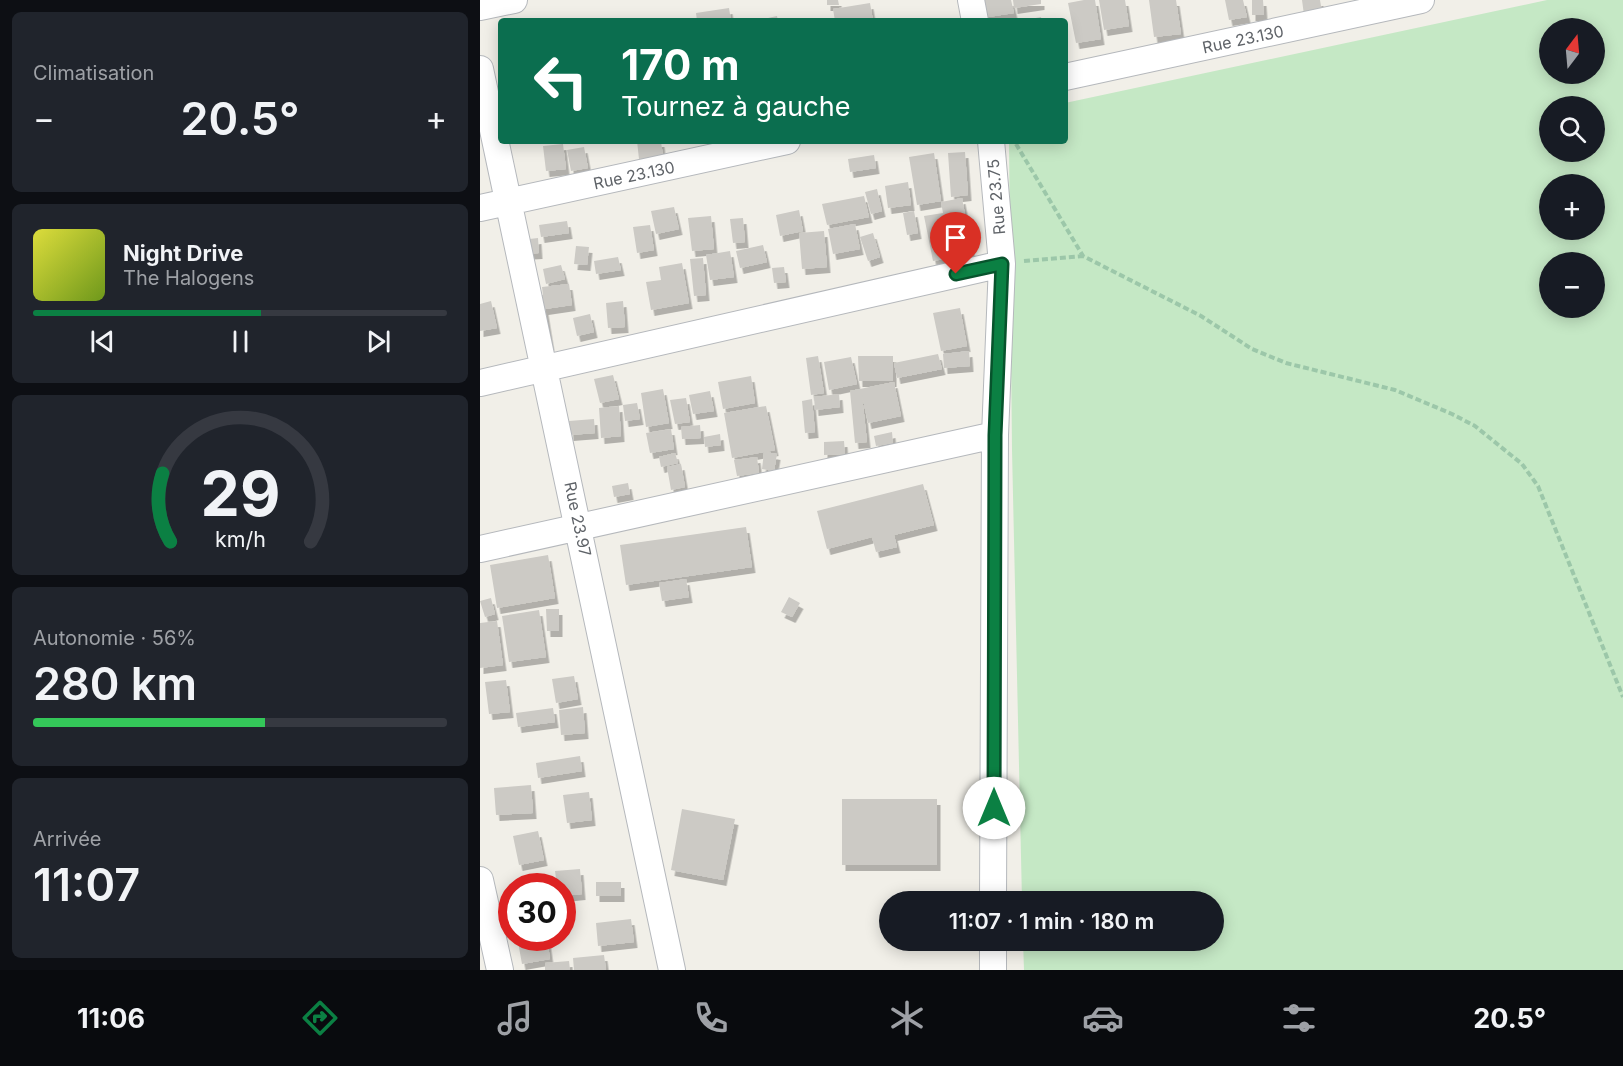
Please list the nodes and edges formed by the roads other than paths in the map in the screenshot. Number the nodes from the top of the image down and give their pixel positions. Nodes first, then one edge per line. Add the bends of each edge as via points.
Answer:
1 (514, 0) edge
2 (971, 0) edge
3 (1421, 0) edge
4 (480, 8) edge
5 (974, 18) edge
6 (480, 69) edge
7 (1068, 76) edge
8 (773, 144) edge
9 (991, 144) edge
10 (509, 202) junction
11 (480, 208) edge
12 (1002, 264) junction
13 (546, 368) junction
14 (480, 383) edge
15 (995, 435) junction
16 (579, 527) junction
17 (480, 549) edge
18 (480, 880) edge
19 (993, 891) edge
20 (993, 951) edge
21 (500, 970) edge
22 (672, 970) edge
23 (993, 970) edge

1 - 4 street
2 - 5 street
3 - 7 street, Rue 23.130
6 - 10 street, Rue 23.97
8 - 10 street, Rue 23.130
9 - 12 street, Rue 23.75
10 - 11 street, Rue 23.130
10 - 13 street, Rue 23.97
12 - 13 street
12 - 15 street, Rue 23.75
13 - 14 street
13 - 16 street, Rue 23.97
15 - 16 street
15 - 19 street, Rue 23.75
16 - 17 street
16 - 22 street, Rue 23.97
18 - 21 street
20 - 23 street

